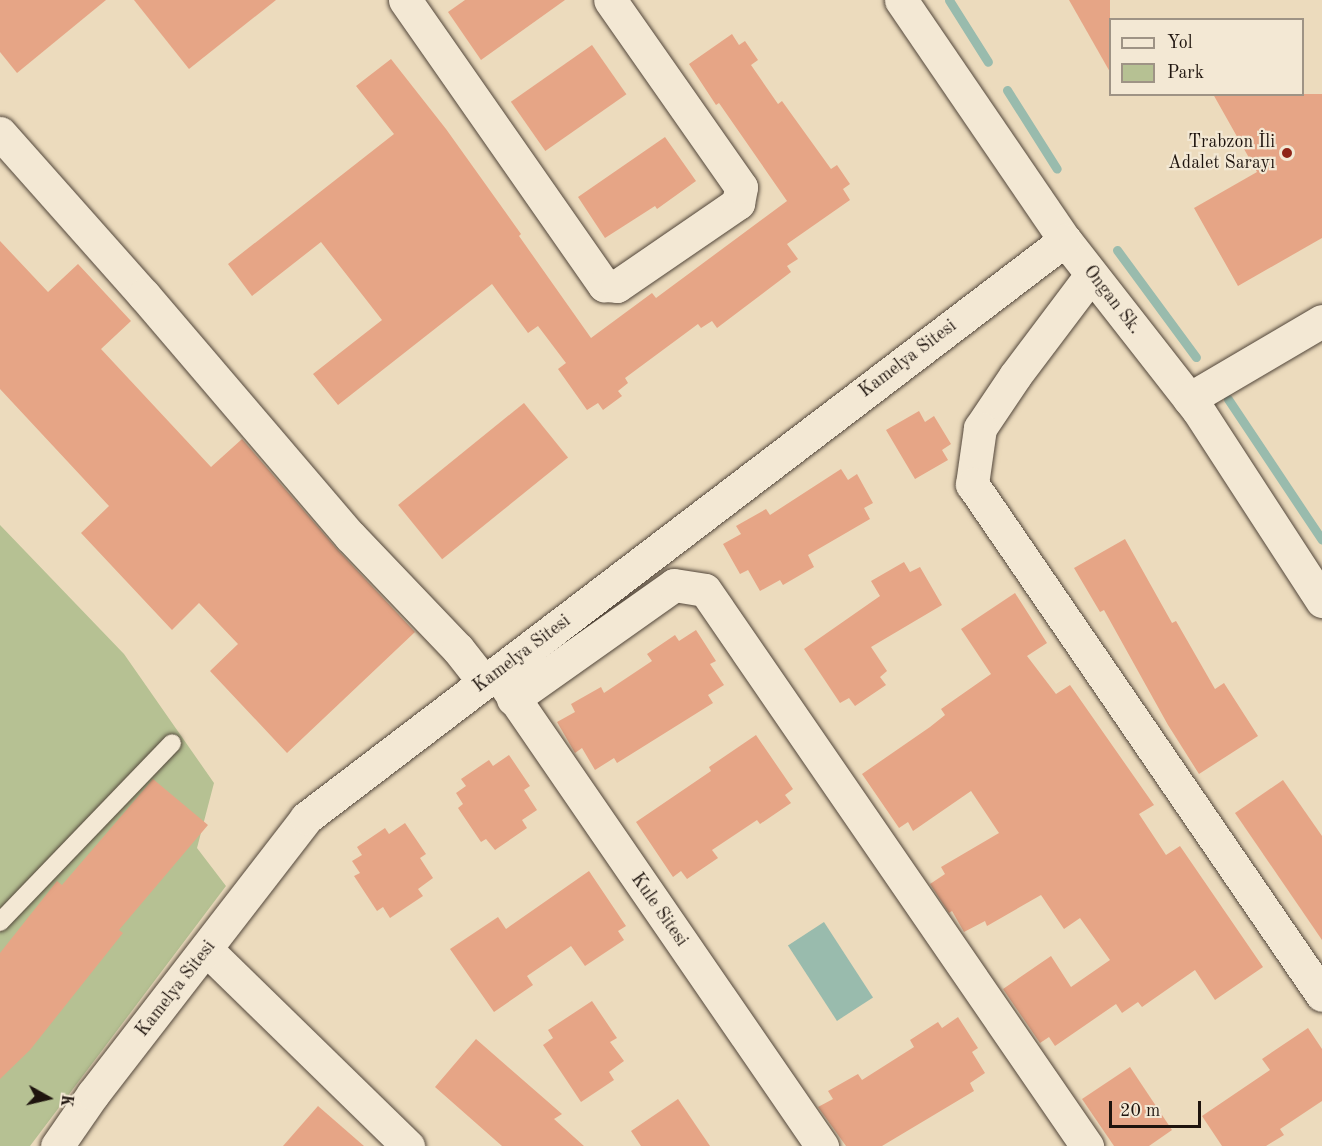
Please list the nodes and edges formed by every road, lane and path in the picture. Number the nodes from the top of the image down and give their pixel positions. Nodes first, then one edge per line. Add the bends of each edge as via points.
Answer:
1 (405, 0) edge
2 (610, 0) edge
3 (901, 0) edge
4 (0, 133) edge
5 (1065, 240) junction
6 (1091, 275) junction
7 (1322, 321) edge
8 (1189, 399) junction
9 (1322, 601) edge
10 (498, 684) junction
11 (172, 743) dead end
12 (0, 922) edge
13 (207, 950) junction
14 (1322, 995) edge
15 (57, 1146) edge
16 (408, 1146) edge
17 (822, 1146) edge
18 (1087, 1146) edge

1 - 2 street via 604,285 617,286 738,203 741,188
3 - 5 street, Ongan Sk.
4 - 10 street, Kule Sitesi via 350,536 458,649
5 - 6 street, Ongan Sk.
5 - 10 street, Kamelya Sitesi
6 - 8 street, Ongan Sk.
6 - 14 street via 980,428 972,484
7 - 8 street
8 - 9 street, Ongan Sk.
10 - 13 street, Kamelya Sitesi via 306,818
10 - 17 street, Kule Sitesi
10 - 18 street via 674,585 705,590
11 - 12 lane
13 - 15 street, Kamelya Sitesi via 93,1094
13 - 16 street

